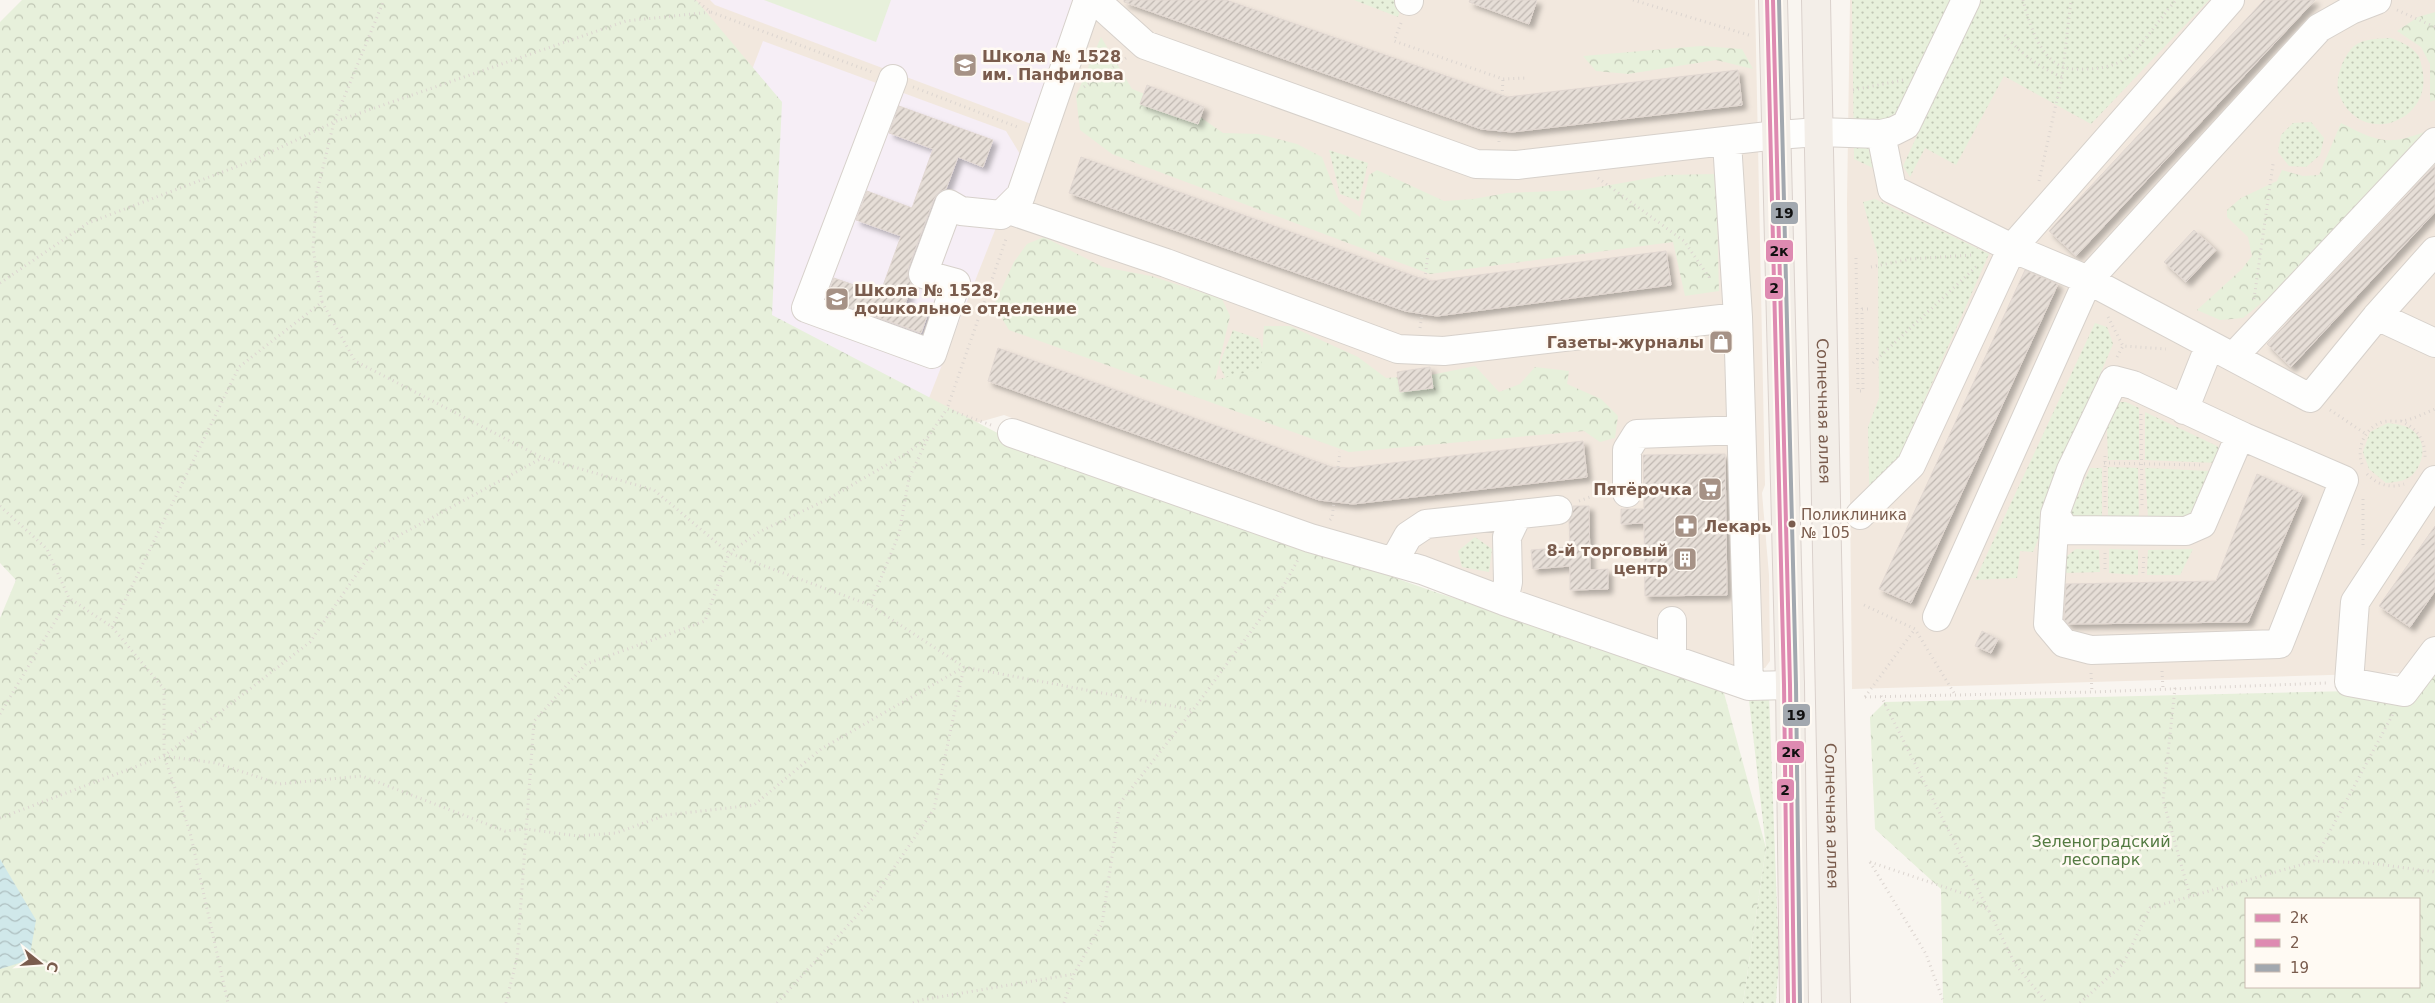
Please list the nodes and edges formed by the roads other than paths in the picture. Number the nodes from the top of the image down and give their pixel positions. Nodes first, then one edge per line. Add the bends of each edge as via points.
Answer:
1 (1088, 0) edge
2 (1095, 0) edge
3 (1773, 0) edge
4 (1816, 0) edge
5 (1966, 0) edge
6 (2230, 0) edge
7 (2376, 0) edge
8 (893, 79) road end
9 (1818, 132) junction
10 (1881, 134) junction
11 (1777, 135) junction
12 (1727, 142) junction
13 (2435, 142) edge
14 (1018, 204) junction
15 (2012, 248) junction
16 (2435, 251) edge
17 (2088, 280) junction
18 (2377, 316) junction
19 (1738, 317) junction
20 (2435, 343) edge
21 (2224, 352) junction
22 (2184, 410) junction
23 (1741, 430) junction
24 (1012, 432) road end
25 (2244, 437) junction
26 (2422, 477) edge
27 (1627, 488) road end
28 (1558, 510) road end
29 (1518, 514) junction
30 (1860, 515) dead end
31 (2060, 522) junction
32 (1394, 561) junction
33 (1504, 601) junction
34 (1672, 621) dead end
35 (1926, 623) road end
36 (2435, 650) edge
37 (1672, 659) junction
38 (1790, 685) junction
39 (1749, 686) junction
40 (1794, 1003) edge
41 (1836, 1003) edge

1 - 14 street
2 - 12 street via 1145,45 1476,164 1517,165
3 - 11 main road
4 - 9 main road, Солнечная аллея
5 - 10 street via 1906,125
6 - 15 street
7 - 17 street via 2319,28
8 - 14 street via 806,308 932,354 956,283 923,274 949,204 962,211 1001,215
9 - 10 street
9 - 11 street
9 - 41 main road, Солнечная аллея
10 - 15 street via 1892,189
11 - 12 street
11 - 38 main road
12 - 19 street
13 - 21 street
14 - 19 street via 1398,349 1444,351
15 - 17 street
15 - 30 street via 1911,464
16 - 18 street
17 - 21 street
17 - 35 street
18 - 20 street
18 - 21 street via 2310,398
19 - 23 street
21 - 22 street via 2207,352
22 - 25 street
22 - 31 street via 2133,385 2114,380 2071,470
23 - 27 street via 1637,434 1627,450
23 - 39 street
24 - 32 street via 1310,538
25 - 31 street via 2235,447 2202,524 2186,531
25 - 31 street via 2344,480 2280,644 2091,650 2064,643 2048,624
26 - 36 street via 2355,602 2349,682 2404,692
28 - 29 street
29 - 32 street via 1426,524 1408,536
29 - 33 street via 1507,537 1508,582
32 - 33 street
33 - 37 street
34 - 37 street
37 - 39 street
38 - 39 street
38 - 40 main road

